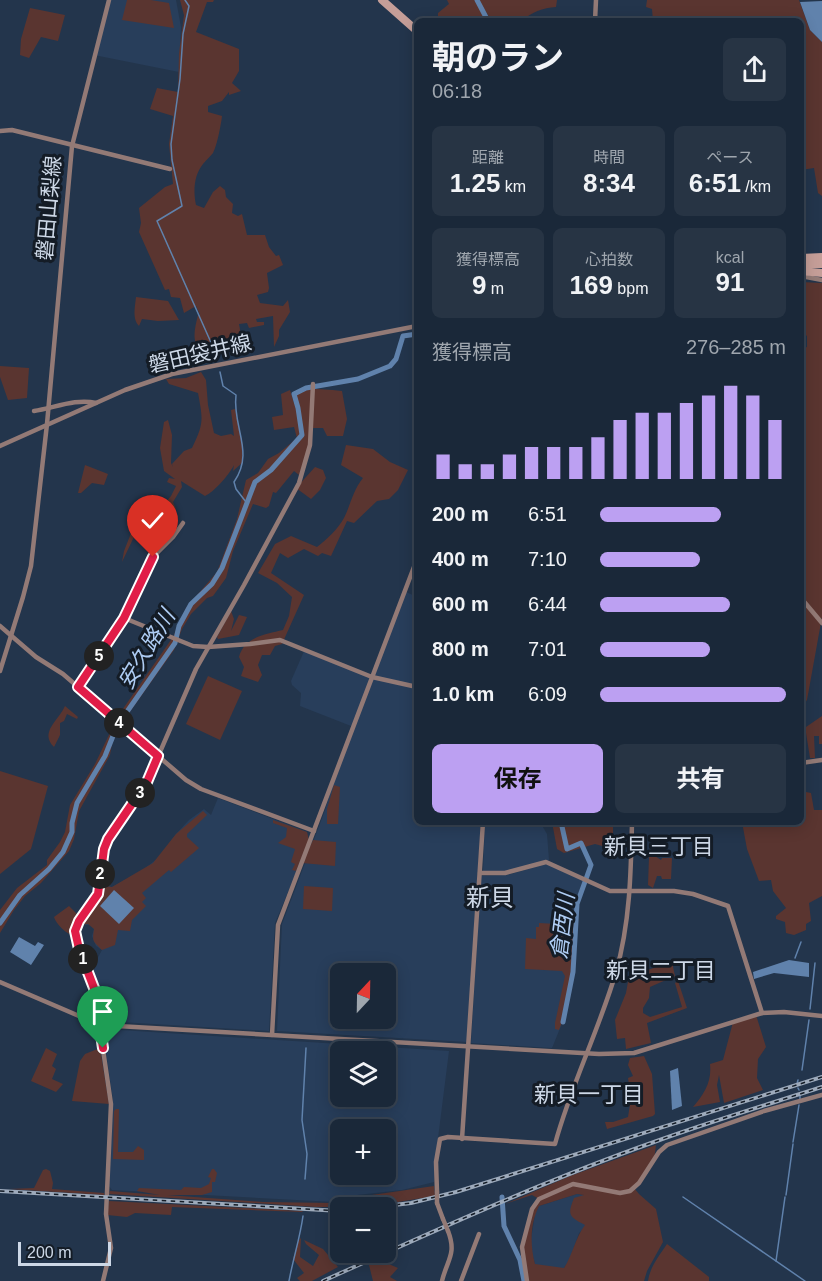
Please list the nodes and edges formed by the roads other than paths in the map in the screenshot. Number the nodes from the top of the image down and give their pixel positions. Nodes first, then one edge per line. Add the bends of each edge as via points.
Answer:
1 (109, 0) edge
2 (382, 0) edge
3 (389, 0) edge
4 (596, 0) edge
5 (595, 18) edge
6 (414, 21) edge
7 (414, 28) edge
8 (0, 131) edge
9 (72, 146) junction
10 (170, 170) dead end
11 (822, 257) edge
12 (804, 258) edge
13 (804, 265) edge
14 (822, 269) edge
15 (804, 270) edge
16 (804, 277) edge
17 (822, 280) edge
18 (414, 327) edge
19 (313, 384) dead end
20 (96, 403) junction
21 (48, 409) junction
22 (34, 411) dead end
23 (47, 424) junction
24 (0, 446) edge
25 (183, 523) dead end
26 (414, 567) edge
27 (804, 602) edge
28 (124, 618) junction
29 (822, 623) edge
30 (0, 626) edge
31 (11, 636) junction
32 (208, 647) junction
33 (0, 671) edge
34 (372, 677) junction
35 (414, 686) edge
36 (78, 687) junction
37 (158, 756) junction
38 (822, 760) edge
39 (804, 763) edge
40 (483, 825) edge
41 (632, 825) edge
42 (314, 831) junction
43 (480, 873) junction
44 (630, 891) junction
45 (0, 982) edge
46 (762, 1013) junction
47 (822, 1016) edge
48 (100, 1025) junction
49 (272, 1035) junction
50 (469, 1047) junction
51 (587, 1054) junction
52 (822, 1095) edge
53 (462, 1139) junction
54 (479, 1234) dead end
55 (103, 1281) edge
56 (442, 1281) edge
57 (461, 1281) edge
58 (527, 1281) edge

1 - 9 street, 磐田山梨線
2 - 7 highway
3 - 6 highway
4 - 5 street
8 - 9 street via 12,130
9 - 10 street
9 - 21 street, 磐田山梨線
11 - 12 highway
13 - 14 highway
14 - 15 highway
16 - 17 street
18 - 20 street, 磐田袋井線 via 196,368 146,382
19 - 32 street via 310,446 299,483
20 - 21 street via 76,402
20 - 23 street, 磐田袋井線
21 - 22 street
21 - 23 street, 磐田山梨線
23 - 24 street, 磐田袋井線
23 - 31 street, 磐田山梨線 via 31,566
25 - 28 street via 153,557
26 - 34 street
27 - 29 street
28 - 32 street via 193,646
28 - 36 street
30 - 31 street
31 - 33 street, 磐田山梨線
31 - 36 street
32 - 34 street via 280,640
32 - 37 street
34 - 35 street
34 - 42 street
36 - 37 street
37 - 42 street via 201,789
37 - 48 street via 147,782 108,839 98,894 76,926 77,944 94,988
38 - 39 street
40 - 43 street
41 - 44 street
42 - 49 street via 278,924
43 - 44 street via 505,873 546,862 610,891
43 - 50 street
44 - 46 street via 674,891 728,906
44 - 51 street via 617,971
45 - 48 street
46 - 47 street
46 - 51 street via 634,1053
48 - 49 street
48 - 55 street via 111,1104 106,1214 111,1248
49 - 50 street
50 - 51 street
50 - 53 street
51 - 53 street via 555,1144
52 - 58 street via 667,1145 630,1191 620,1193 573,1184 539,1199 532,1209 523,1243
53 - 56 street, bridge via 440,1139 436,1162 438,1203 452,1244
54 - 57 street

